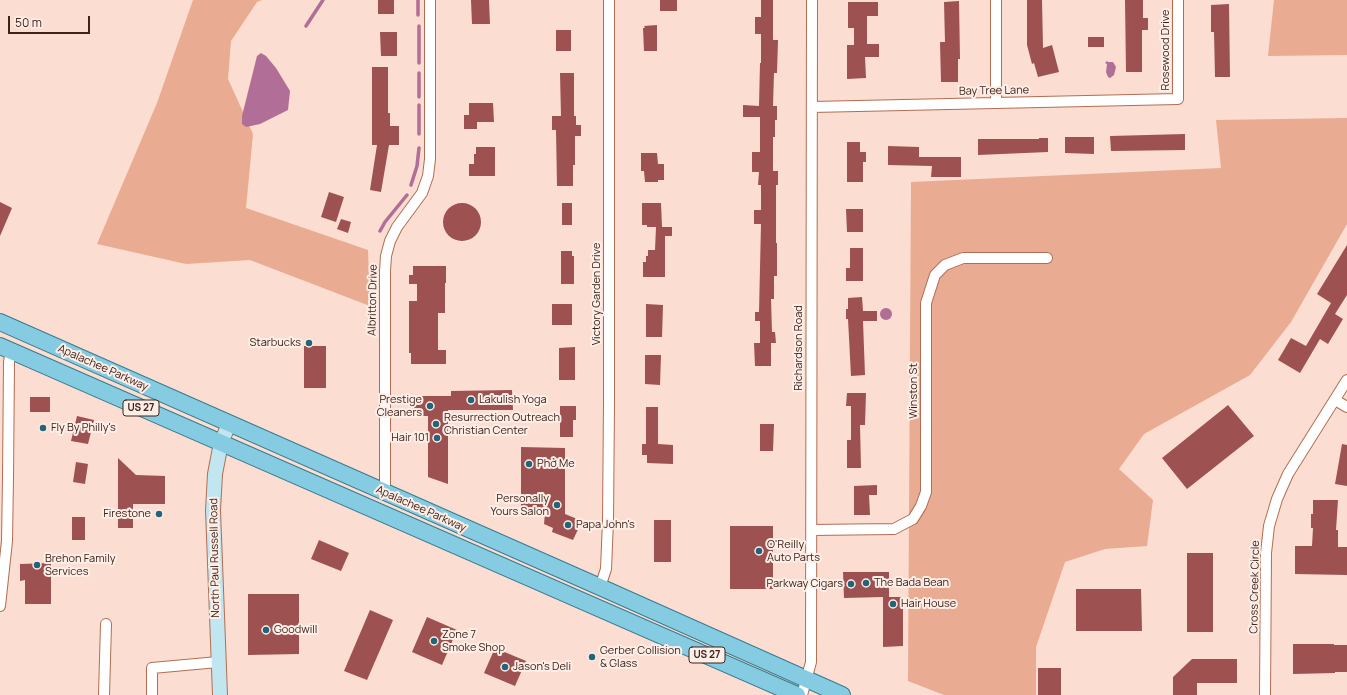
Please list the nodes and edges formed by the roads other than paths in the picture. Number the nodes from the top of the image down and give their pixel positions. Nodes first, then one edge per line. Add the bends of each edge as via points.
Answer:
1 (430, 0) edge
2 (609, 0) edge
3 (812, 0) edge
4 (996, 0) edge
5 (1178, 0) edge
6 (1178, 99) joint
7 (996, 103) junction
8 (812, 107) junction
9 (1047, 258) dead end
10 (0, 322) edge
11 (18, 330) junction
12 (0, 334) edge
13 (6, 348) edge
14 (1347, 380) edge
15 (1335, 400) junction
16 (1347, 407) edge
17 (228, 424) junction
18 (221, 443) junction
19 (386, 492) junction
20 (439, 516) junction
21 (811, 530) junction
22 (474, 532) junction
23 (444, 539) junction
24 (600, 587) junction
25 (572, 596) junction
26 (0, 606) edge
27 (106, 624) dead end
28 (218, 662) junction
29 (806, 680) junction
30 (104, 695) edge
31 (152, 695) edge
32 (220, 695) edge
33 (797, 695) edge
34 (802, 695) edge
35 (842, 695) edge
36 (1265, 695) edge

1 - 19 street, Albritton Drive via 428,176 422,193 397,227 386,256
2 - 24 street, Victory Garden Drive via 608,521 606,569
3 - 8 street, Richardson Road
4 - 7 street
5 - 6 street, Rosewood Drive
6 - 7 street, Bay Tree Lane
7 - 8 street, Bay Tree Lane
8 - 21 street, Richardson Road
9 - 21 street, Winston St via 963,258 945,265 935,275 926,303 926,492 921,506 913,519 894,529
10 - 11 main road, Apalachee Parkway / US 27
11 - 12 main road via 10,334
11 - 17 main road, Apalachee Parkway / US 27
13 - 18 main road, Apalachee Parkway / US 27
13 - 26 street via 9,362 7,541
14 - 15 street, Cross Creek Circle
15 - 16 street
15 - 36 street, Cross Creek Circle via 1288,474 1269,526 1266,553
17 - 18 street, North Paul Russell Road
17 - 19 main road, Apalachee Parkway / US 27
18 - 23 main road, Apalachee Parkway / US 27
18 - 28 street, North Paul Russell Road via 215,474 213,510
19 - 20 main road, Apalachee Parkway / US 27
20 - 22 main road, Apalachee Parkway / US 27
20 - 23 main road
21 - 29 street, Richardson Road via 811,662
22 - 23 main road via 452,534
22 - 24 main road, Apalachee Parkway / US 27
23 - 25 main road, Apalachee Parkway / US 27
24 - 25 main road via 589,594
24 - 29 main road, Apalachee Parkway / US 27
25 - 33 main road, Apalachee Parkway / US 27
27 - 30 street
28 - 31 street via 152,668
28 - 32 street, North Paul Russell Road
29 - 34 street, Richardson Road
29 - 35 main road, Apalachee Parkway / US 27

